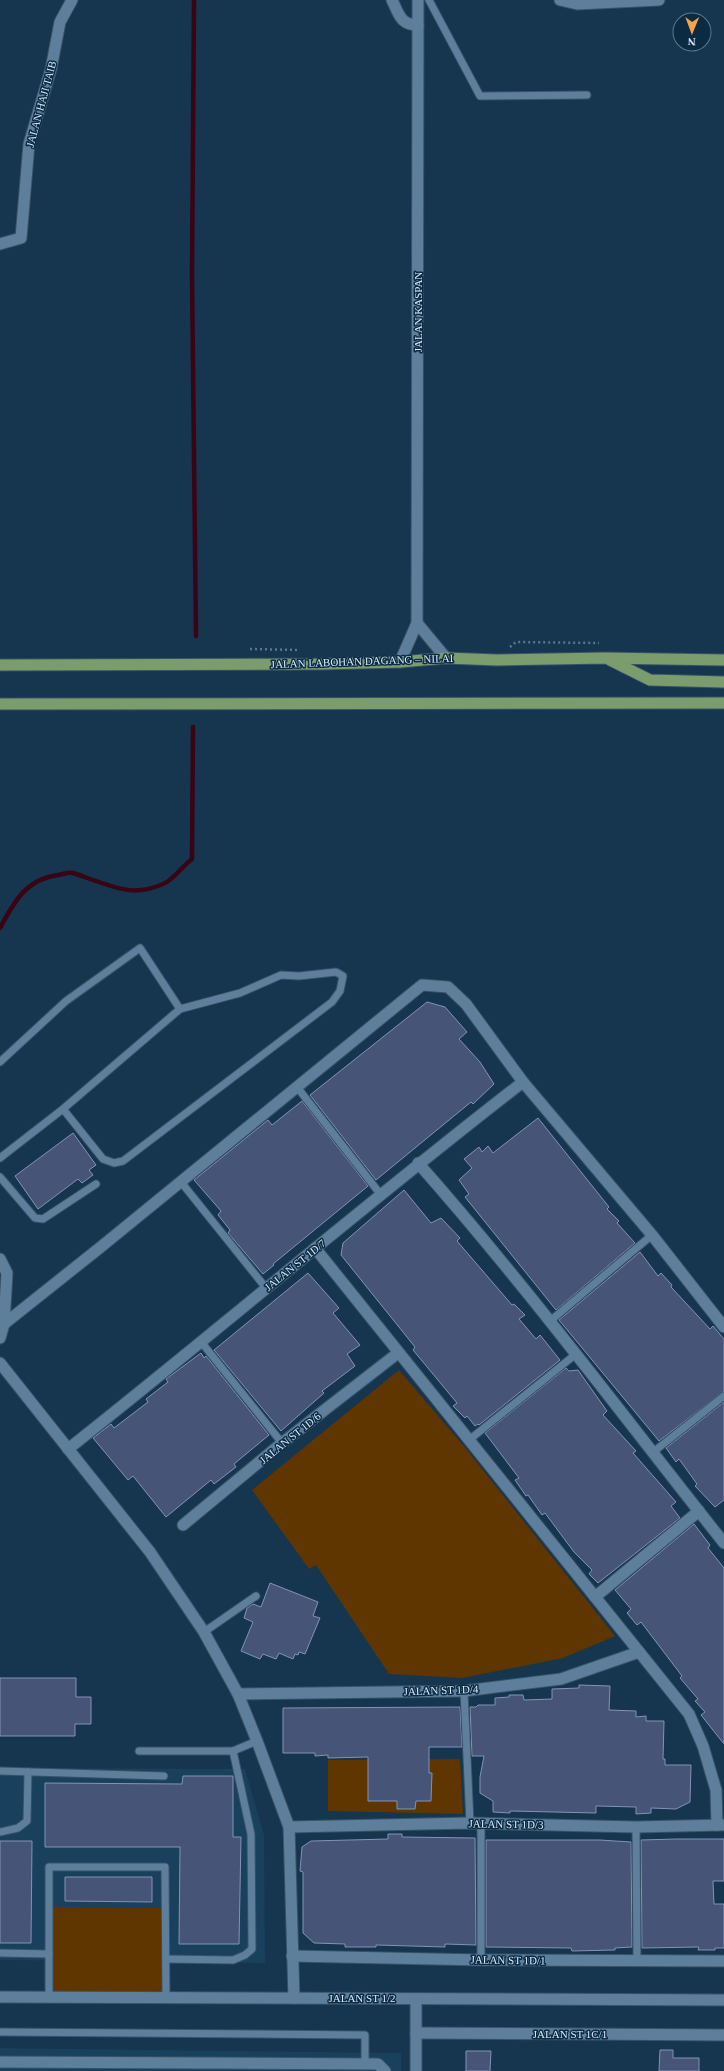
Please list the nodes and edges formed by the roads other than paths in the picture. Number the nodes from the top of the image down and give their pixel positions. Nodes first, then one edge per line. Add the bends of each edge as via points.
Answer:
1 (72, 0) edge
2 (392, 0) edge
3 (418, 0) edge
4 (429, 0) edge
5 (560, 0) edge
6 (659, 0) edge
7 (418, 25) junction
8 (587, 95) dead end
9 (0, 244) edge
10 (417, 623) junction
11 (446, 658) junction
12 (606, 658) junction
13 (724, 660) edge
14 (400, 662) junction
15 (0, 665) edge
16 (724, 682) edge
17 (649, 703) junction
18 (724, 703) edge
19 (0, 704) edge
20 (724, 710) edge
21 (180, 1009) junction
22 (0, 1062) edge
23 (523, 1082) junction
24 (297, 1087) junction
25 (63, 1109) junction
26 (1, 1154) edge
27 (418, 1163) junction
28 (0, 1177) edge
29 (180, 1182) junction
30 (96, 1184) dead end
31 (381, 1195) junction
32 (652, 1235) junction
33 (315, 1248) junction
34 (0, 1259) edge
35 (266, 1288) junction
36 (549, 1322) junction
37 (4, 1324) junction
38 (724, 1327) edge
39 (0, 1338) edge
40 (202, 1343) junction
41 (398, 1353) junction
42 (576, 1354) junction
43 (0, 1363) edge
44 (724, 1396) edge
45 (469, 1440) junction
46 (282, 1443) junction
47 (68, 1448) junction
48 (652, 1453) junction
49 (699, 1511) junction
50 (183, 1525) dead end
51 (724, 1543) edge
52 (256, 1596) dead end
53 (595, 1597) junction
54 (204, 1632) junction
55 (639, 1652) junction
56 (464, 1691) junction
57 (238, 1694) junction
58 (257, 1741) junction
59 (139, 1751) dead end
60 (232, 1751) junction
61 (0, 1771) edge
62 (28, 1772) junction
63 (164, 1776) dead end
64 (476, 1824) junction
65 (720, 1825) edge
66 (289, 1827) junction
67 (636, 1827) junction
68 (0, 1832) edge
69 (0, 1953) edge
70 (49, 1954) junction
71 (292, 1956) junction
72 (166, 1959) junction
73 (481, 1960) junction
74 (637, 1961) junction
75 (724, 1961) edge
76 (0, 1997) edge
77 (50, 1997) junction
78 (166, 1998) junction
79 (294, 1998) junction
80 (416, 1999) junction
81 (724, 2000) edge
82 (0, 2032) edge
83 (416, 2033) junction
84 (724, 2035) edge
85 (0, 2062) edge
86 (365, 2064) junction
87 (385, 2071) edge
88 (416, 2071) edge

1 - 9 street, JALAN HAJI TAIB via 60,22 51,69 30,144 21,238
2 - 7 street via 402,21
3 - 7 street, JALAN KASPAN
4 - 8 lane via 480,96
5 - 6 street via 577,4
7 - 10 street, JALAN KASPAN
10 - 11 street
10 - 14 street
11 - 12 main road, JALAN LABOHAN DAGANG ‒ NILAI
11 - 14 main road, JALAN LABOHAN DAGANG ‒ NILAI
12 - 13 main road, JALAN LABOHAN DAGANG ‒ NILAI
12 - 16 main road via 650,680
14 - 15 main road, JALAN LABOHAN DAGANG ‒ NILAI
17 - 18 main road
17 - 19 main road
17 - 20 main road
21 - 22 lane via 140,948 66,1001
21 - 25 lane
21 - 25 lane via 240,993 281,975 336,972 343,976 340,991 332,1002 123,1161 114,1163 103,1158
23 - 24 street via 466,1004 448,987 422,985
23 - 27 street, JALAN ST 1D/7
23 - 32 street
24 - 29 street
24 - 31 lane
25 - 26 lane
27 - 31 street, JALAN ST 1D/7
27 - 36 street via 462,1213
28 - 30 lane via 36,1218 43,1219
29 - 35 lane
29 - 37 street
31 - 33 street, JALAN ST 1D/7
32 - 36 lane
32 - 38 street
33 - 35 street, JALAN ST 1D/7
33 - 41 street
34 - 37 street via 7,1273
35 - 40 street, JALAN ST 1D/7
36 - 42 street
37 - 39 street
40 - 46 lane
40 - 47 street, JALAN ST 1D/7
41 - 45 street
41 - 46 street, JALAN ST 1D/6
42 - 45 lane
42 - 48 street
43 - 47 street
44 - 48 lane
45 - 53 street
46 - 50 street, JALAN ST 1D/6
47 - 54 street via 150,1552
48 - 49 street
49 - 51 street
49 - 53 street
52 - 54 lane
53 - 55 street
54 - 57 street
55 - 56 street, JALAN ST 1D/4 via 561,1678
55 - 65 street via 689,1714 703,1746 716,1790
56 - 57 street, JALAN ST 1D/4
56 - 64 lane
57 - 58 street
58 - 60 lane
58 - 66 street
59 - 60 lane
60 - 72 lane via 251,1834 252,1949 233,1960
61 - 62 lane
62 - 63 lane
62 - 68 lane via 27,1821 18,1828
64 - 66 street, JALAN ST 1D/3
64 - 67 street, JALAN ST 1D/3
64 - 73 lane
65 - 67 street, JALAN ST 1D/3
66 - 71 street
67 - 74 lane
69 - 70 lane
70 - 72 lane via 49,1867 166,1867
70 - 77 lane
71 - 73 street, JALAN ST 1D/1
71 - 79 street
72 - 78 lane
73 - 74 street, JALAN ST 1D/1
74 - 75 street, JALAN ST 1D/1
76 - 77 street, JALAN ST 1/2
77 - 78 street, JALAN ST 1/2
78 - 79 street, JALAN ST 1/2
79 - 80 street, JALAN ST 1/2
80 - 81 street, JALAN ST 1/2
80 - 83 street
82 - 86 lane via 365,2035
83 - 84 street, JALAN ST 1C/1
83 - 88 street
85 - 86 street
86 - 87 street via 378,2064

